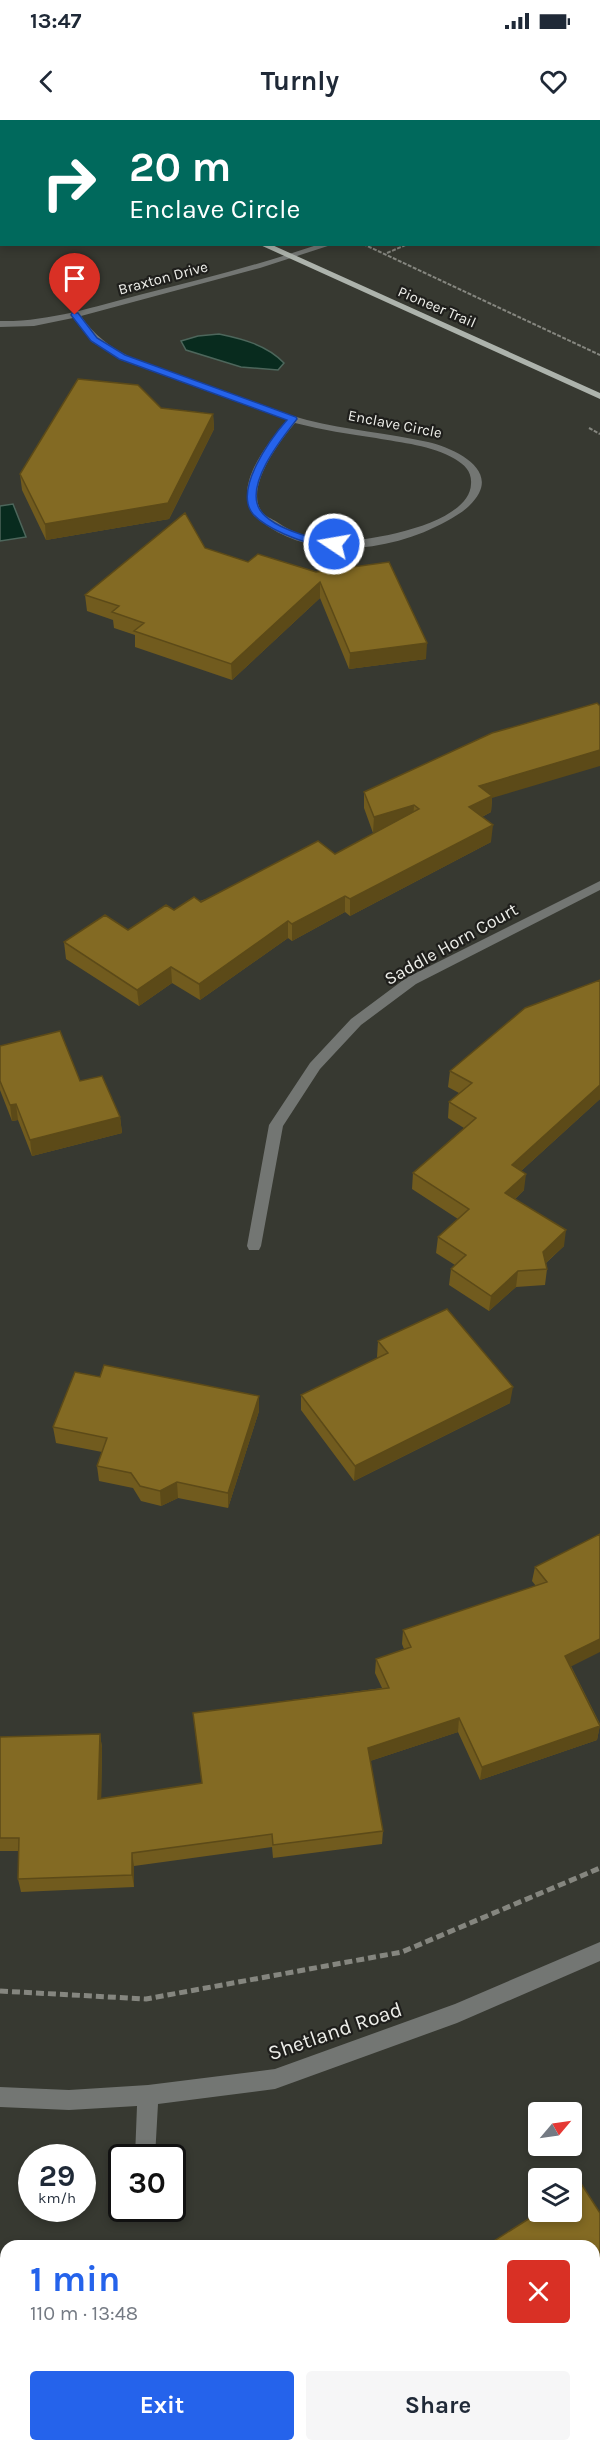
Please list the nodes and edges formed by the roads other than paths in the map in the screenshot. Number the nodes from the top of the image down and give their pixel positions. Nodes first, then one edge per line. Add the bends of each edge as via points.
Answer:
1 (266, 246) edge
2 (324, 246) edge
3 (290, 258) junction
4 (75, 315) junction
5 (0, 324) edge
6 (600, 396) edge
7 (293, 419) junction
8 (600, 885) edge
9 (254, 1246) dead end
10 (600, 1951) edge
11 (148, 2095) junction
12 (0, 2097) edge
13 (146, 2144) edge

1 - 3 main road, Pioneer Trail
2 - 3 street, Braxton Drive
3 - 4 street, Braxton Drive
3 - 6 main road, Pioneer Trail
4 - 5 street, Braxton Drive
4 - 7 street, Enclave Circle via 94,339 122,357
7 - 7 street, Enclave Circle via 429,443 453,452 476,475 476,490 468,504 432,527 400,538 365,545 298,537 272,526 256,511 251,495 257,473
8 - 9 street, Saddle Horn Court via 411,981 356,1022 315,1066 276,1125
10 - 11 street, Shetland Road via 457,2013 275,2079
11 - 12 street, Shetland Road via 69,2100
11 - 13 street

